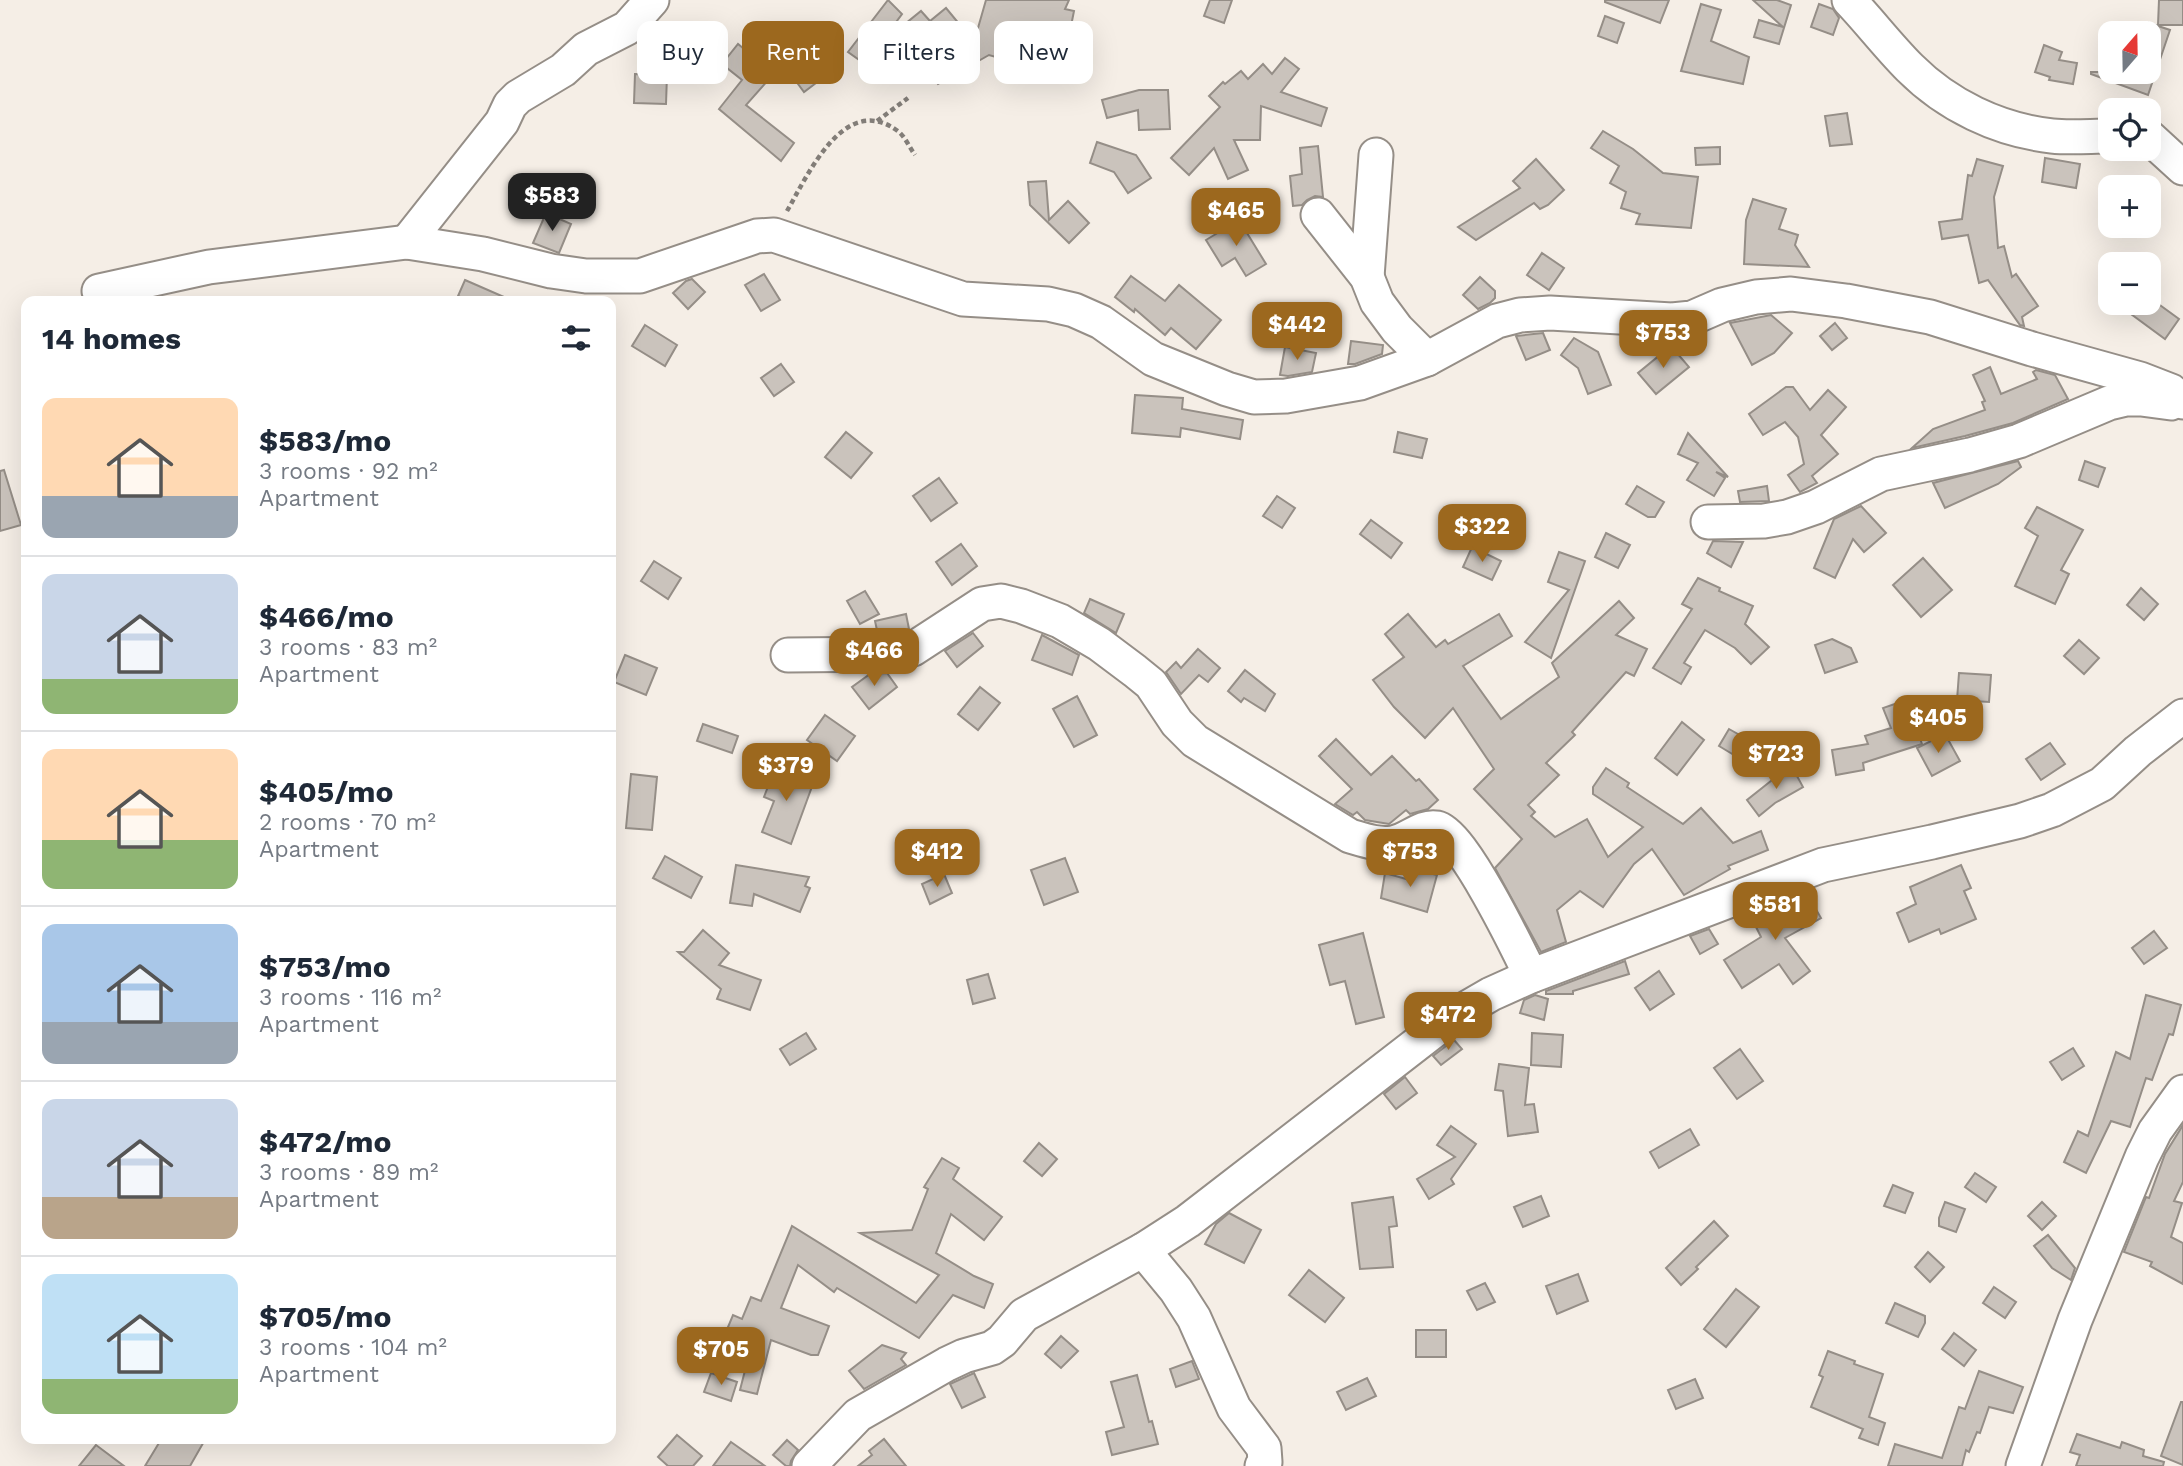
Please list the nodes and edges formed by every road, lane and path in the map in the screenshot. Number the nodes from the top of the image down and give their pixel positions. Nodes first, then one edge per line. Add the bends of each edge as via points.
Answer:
1 (652, 0) edge
2 (1849, 0) edge
3 (908, 98) dead end
4 (877, 121) junction
5 (2098, 136) edge
6 (2161, 148) edge
7 (915, 155) dead end
8 (1376, 155) dead end
9 (2183, 168) edge
10 (1318, 215) dead end
11 (774, 235) junction
12 (407, 242) junction
13 (1367, 277) junction
14 (99, 290) dead end
15 (1427, 359) junction
16 (2183, 404) edge
17 (1708, 522) dead end
18 (788, 655) dead end
19 (2183, 716) edge
20 (1531, 976) junction
21 (2183, 1092) edge
22 (1143, 1250) junction
23 (809, 1466) edge
24 (1262, 1466) edge
25 (2023, 1466) edge

1 - 12 street via 627,28 586,49 510,105 502,122
2 - 5 street via 1910,68 1952,102 2021,130 2052,136
3 - 4 path
4 - 7 path via 900,133
4 - 11 path via 853,122 835,136
6 - 9 street
8 - 13 street
10 - 13 street
11 - 12 street via 757,236 640,276 613,277 551,271
11 - 15 street via 963,299 1074,310 1101,322 1153,359 1254,397 1360,383
12 - 14 street via 209,267
13 - 15 street via 1390,320
15 - 16 street via 1497,321 1520,315 1672,320 1756,297 1791,294 1930,317 2148,381 2171,391
16 - 17 street via 2126,398 2019,441 1881,474 1795,515
18 - 20 street via 898,654 982,604 1001,601 1060,621 1151,684 1195,741 1350,836 1394,843 1427,828 1440,828 1451,836 1467,856
19 - 20 street via 2102,784 2052,810 1823,865
20 - 22 street via 1453,1016 1270,1160
21 - 25 street via 2142,1157 2075,1320
22 - 23 street via 1024,1315 992,1348 956,1360 858,1415
22 - 24 street via 1194,1318 1234,1408 1264,1448

